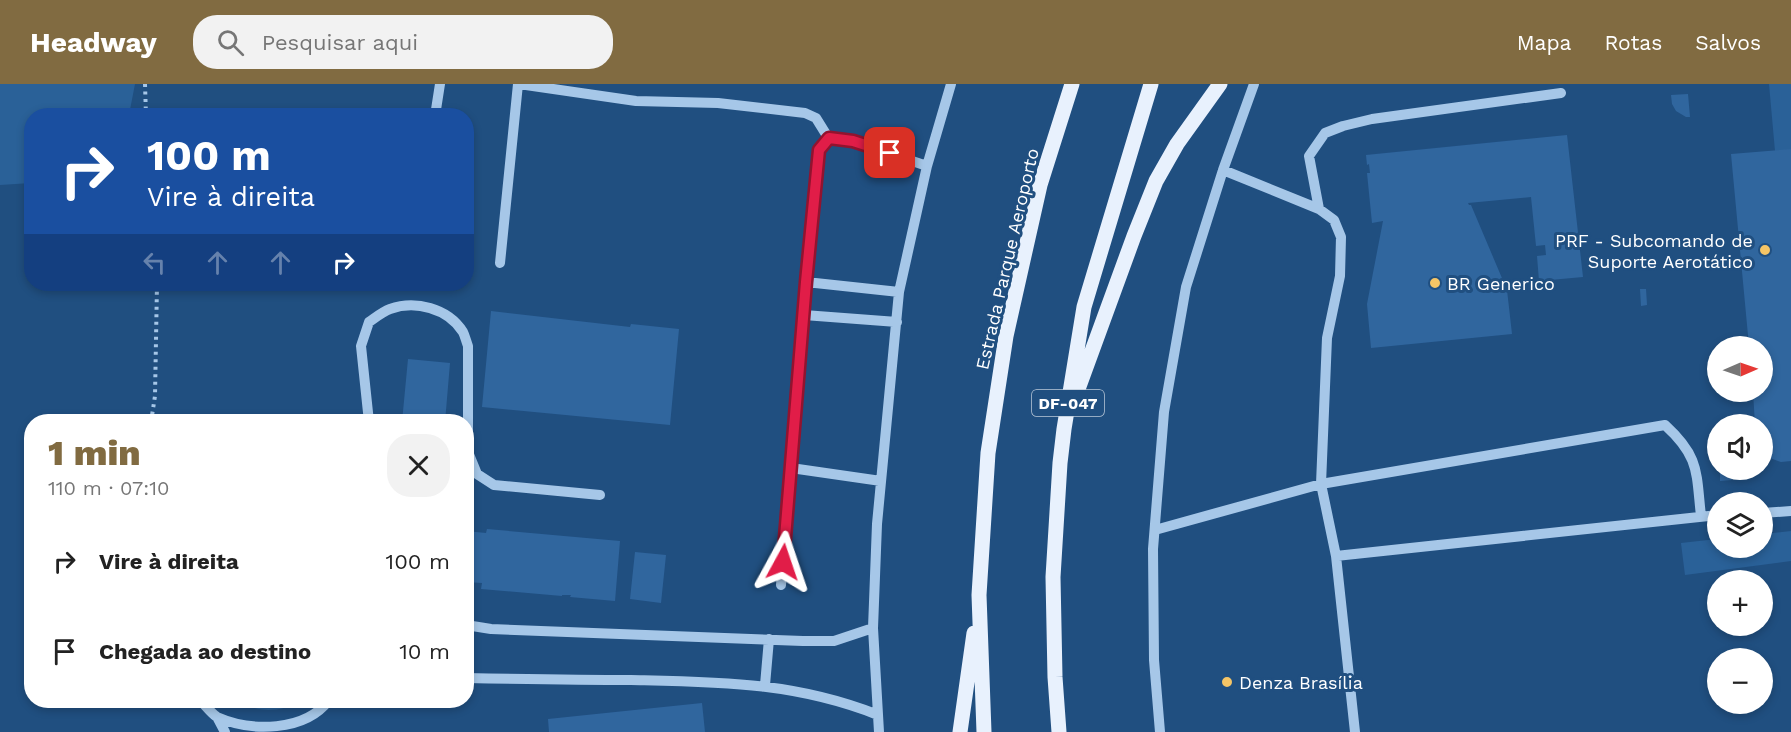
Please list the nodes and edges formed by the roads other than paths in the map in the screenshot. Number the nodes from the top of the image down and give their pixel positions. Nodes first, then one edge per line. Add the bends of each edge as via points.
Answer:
1 (440, 84) edge
2 (518, 84) edge
3 (1072, 84) edge
4 (1151, 84) edge
5 (1220, 84) edge
6 (1254, 84) edge
7 (947, 85) edge
8 (1561, 93) dead end
9 (436, 108) edge
10 (829, 138) junction
11 (927, 166) junction
12 (1223, 170) junction
13 (1319, 209) junction
14 (500, 264) dead end
15 (806, 282) junction
16 (899, 292) junction
17 (804, 315) junction
18 (897, 322) junction
19 (368, 414) edge
20 (468, 414) edge
21 (1064, 429) junction
22 (474, 467) edge
23 (791, 468) junction
24 (881, 482) junction
25 (1321, 484) junction
26 (600, 495) dead end
27 (1791, 511) edge
28 (1773, 512) edge
29 (1701, 516) junction
30 (1707, 516) edge
31 (1155, 530) junction
32 (1336, 556) junction
33 (781, 585) dead end
34 (979, 595) junction
35 (474, 626) edge
36 (873, 628) junction
37 (769, 639) junction
38 (474, 678) edge
39 (765, 685) junction
40 (208, 708) edge
41 (322, 708) edge
42 (878, 715) junction
43 (217, 717) junction
44 (309, 719) junction
45 (225, 732) edge
46 (309, 732) edge
47 (879, 732) edge
48 (960, 732) edge
49 (984, 732) edge
50 (1059, 732) edge
51 (1160, 732) edge
52 (1355, 732) edge

1 - 9 street
2 - 10 street via 636,101 718,103 805,112 816,118
2 - 14 street
3 - 34 main road, Estrada Parque Aeroporto via 1040,185 1006,336 988,453
4 - 21 main road, DF-047 via 1084,307
5 - 21 main road via 1156,181
6 - 12 street
7 - 11 street
8 - 13 street via 1372,119 1325,133 1309,156
10 - 11 street via 853,141
10 - 15 street via 819,150
11 - 16 street
12 - 13 street
12 - 31 street via 1186,287 1164,412
13 - 25 street via 1334,220 1341,237 1340,276 1327,338
15 - 16 street
15 - 17 street
16 - 18 street
17 - 18 street
17 - 23 street
18 - 24 street
19 - 20 street via 361,346 369,322 389,309 412,304 438,311 463,332 468,346
21 - 50 main road, DF-047 via 1053,578
22 - 26 street via 477,474 494,485
23 - 24 street
23 - 33 street
24 - 36 street
25 - 29 street via 1665,425 1682,441 1696,465
25 - 31 street
25 - 32 street
27 - 28 street
29 - 30 street
29 - 32 street
31 - 51 street via 1154,660
32 - 52 street
34 - 48 main road
34 - 49 main road, Estrada Parque Aeroporto
35 - 37 street
36 - 37 street via 834,641
36 - 42 street
37 - 39 street
38 - 39 street
39 - 42 street via 845,702
40 - 43 street
41 - 44 street
42 - 47 street
43 - 44 street via 247,730 268,731 279,731
43 - 45 street
44 - 46 street

